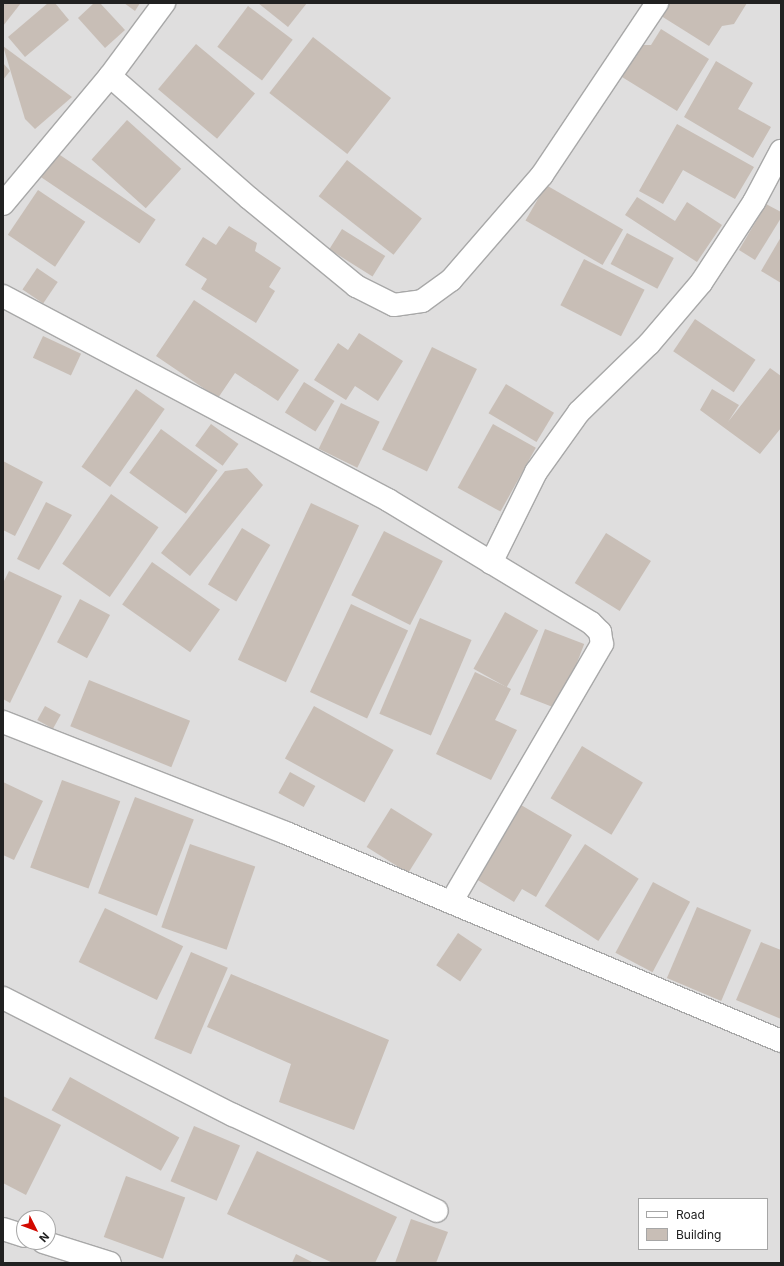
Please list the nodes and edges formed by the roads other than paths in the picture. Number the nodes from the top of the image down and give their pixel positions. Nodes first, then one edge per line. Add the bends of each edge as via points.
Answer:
1 (164, 3) edge
2 (656, 3) edge
3 (110, 76) junction
4 (781, 151) edge
5 (3, 204) edge
6 (3, 296) edge
7 (491, 563) junction
8 (3, 722) edge
9 (451, 902) junction
10 (3, 998) edge
11 (781, 1041) edge
12 (437, 1211) dead end
13 (3, 1229) edge
14 (16, 1233) edge
15 (56, 1246) edge
16 (110, 1263) edge

1 - 3 street
2 - 3 street via 542,175 451,280 422,301 394,305 356,286 248,198
3 - 5 street
4 - 7 street via 754,202 701,283 650,344 579,412 536,472
6 - 7 street via 388,500
7 - 9 street via 591,623 600,632 602,644
8 - 9 street via 286,832
9 - 11 street
10 - 12 street via 232,1115
13 - 14 street
15 - 16 street

